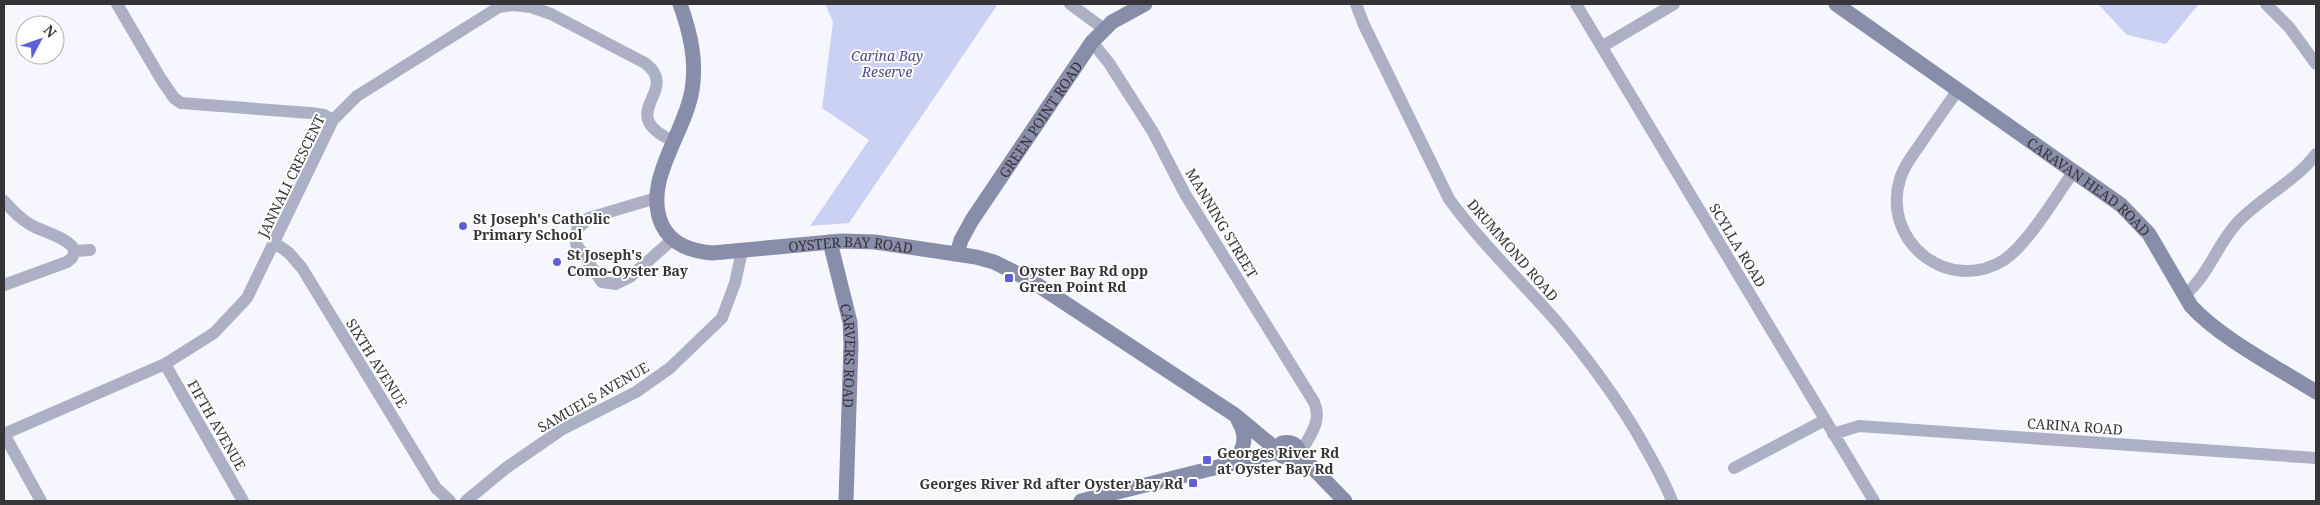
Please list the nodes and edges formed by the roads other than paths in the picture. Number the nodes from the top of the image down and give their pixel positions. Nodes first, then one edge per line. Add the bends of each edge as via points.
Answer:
1 (117, 4) edge
2 (680, 4) edge
3 (1070, 4) edge
4 (1145, 4) edge
5 (1356, 4) edge
6 (1576, 4) edge
7 (1674, 4) edge
8 (1838, 4) edge
9 (2266, 4) edge
10 (1104, 29) junction
11 (1092, 42) junction
12 (1603, 46) junction
13 (2316, 64) edge
14 (1958, 90) junction
15 (332, 120) junction
16 (675, 142) junction
17 (2316, 154) edge
18 (2074, 171) junction
19 (656, 198) junction
20 (4, 201) edge
21 (673, 239) junction
22 (830, 242) junction
23 (275, 243) junction
24 (75, 250) junction
25 (90, 250) dead end
26 (742, 252) junction
27 (958, 254) junction
28 (4, 285) edge
29 (2185, 295) junction
30 (165, 364) junction
31 (2316, 392) edge
32 (1235, 415) junction
33 (1825, 420) junction
34 (1315, 423) junction
35 (4, 434) edge
36 (1834, 434) junction
37 (1282, 446) junction
38 (1299, 455) junction
39 (2316, 458) edge
40 (1233, 463) junction
41 (1734, 468) dead end
42 (41, 501) edge
43 (244, 501) edge
44 (450, 501) edge
45 (466, 501) edge
46 (846, 501) edge
47 (1081, 501) edge
48 (1345, 501) edge
49 (1672, 501) edge
50 (1874, 501) edge

1 - 15 street via 164,85 181,103 310,113
2 - 16 street, OYSTER BAY ROAD via 694,64 689,106
3 - 10 street
4 - 10 street, GREEN POINT ROAD
5 - 49 street, DRUMMOND ROAD via 1449,199 1595,370 1625,412
6 - 12 street, SCYLLA ROAD
7 - 12 street
8 - 14 street, CARAVAN HEAD ROAD
9 - 13 street via 2289,27
10 - 11 street, GREEN POINT ROAD
11 - 27 street, GREEN POINT ROAD via 972,220 961,240
11 - 34 street, MANNING STREET via 1148,125 1185,194 1308,392 1317,409
12 - 33 street, SCYLLA ROAD
14 - 18 street, CARAVAN HEAD ROAD
14 - 18 street via 1899,180 1898,221 1907,239 1924,256 1945,267 1968,270 2002,261 2022,244
15 - 16 street, JANNALI CRESCENT via 357,96 499,7 513,4 551,14 651,67 657,80 646,116 648,124 655,132
15 - 23 street, JANNALI CRESCENT
16 - 19 street, OYSTER BAY ROAD via 659,180
17 - 29 street via 2297,174 2237,222 2203,278
18 - 29 street, CARAVAN HEAD ROAD via 2121,204 2140,223
19 - 21 street, OYSTER BAY ROAD via 658,216 666,233
19 - 21 street via 589,218 578,228 576,244 602,282 616,284 630,278
20 - 24 street via 30,224 68,241
21 - 26 street, OYSTER BAY ROAD via 680,246 695,251
22 - 26 street, OYSTER BAY ROAD
22 - 27 street, OYSTER BAY ROAD via 875,242
22 - 46 street, CARVERS ROAD via 850,322 852,344
23 - 30 street, JANNALI CRESCENT via 247,298 214,334
23 - 44 street, SIXTH AVENUE via 302,268 436,488
24 - 25 street
24 - 28 street via 67,262
26 - 45 street, SAMUELS AVENUE via 722,318 670,368 636,392 561,430
27 - 32 street, OYSTER BAY ROAD via 994,262 1030,280
29 - 31 street, CARAVAN HEAD ROAD via 2191,306 2209,323
30 - 35 street, JANNALI CRESCENT
30 - 43 street, FIFTH AVENUE
32 - 37 street, OYSTER BAY ROAD via 1269,431
32 - 40 street via 1245,436 1241,452
33 - 36 street, SCYLLA ROAD
33 - 41 street
34 - 37 street
34 - 38 street
35 - 42 street
36 - 39 street, CARINA ROAD via 1859,426
36 - 50 street, SCYLLA ROAD
37 - 38 street via 1286,458 1293,459
37 - 40 street
38 - 48 street
40 - 47 street

